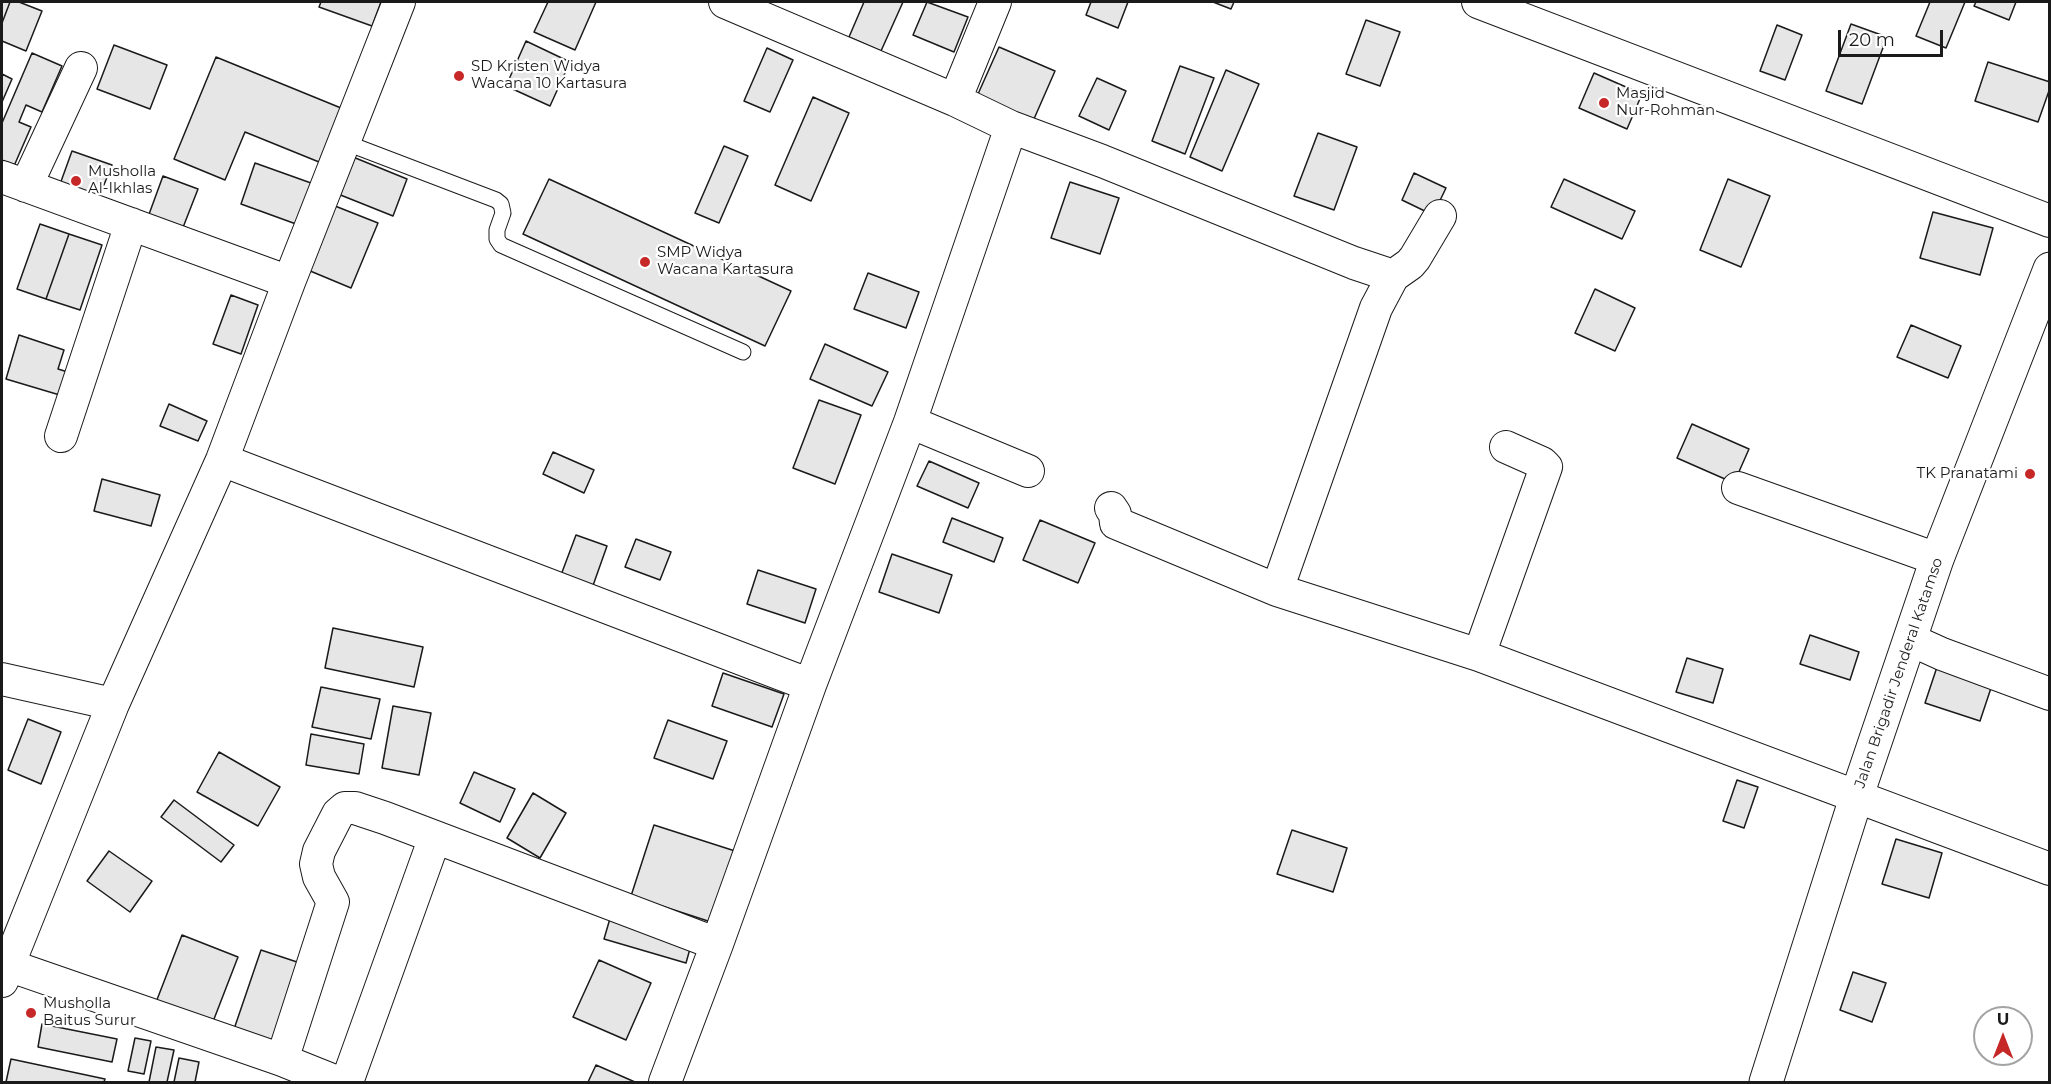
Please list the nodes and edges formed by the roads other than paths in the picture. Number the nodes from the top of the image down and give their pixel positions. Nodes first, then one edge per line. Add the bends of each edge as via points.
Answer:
1 (399, 2) edge
2 (725, 2) edge
3 (995, 2) edge
4 (1478, 2) edge
5 (81, 68) dead end
6 (955, 100) junction
7 (1011, 128) junction
8 (344, 142) junction
9 (14, 181) edge
10 (1440, 216) dead end
11 (2049, 221) edge
12 (131, 224) junction
13 (2049, 269) edge
14 (1393, 276) junction
15 (289, 282) junction
16 (743, 352) dead end
17 (910, 422) junction
18 (61, 436) dead end
19 (1506, 447) dead end
20 (222, 460) junction
21 (1028, 471) dead end
22 (1738, 488) dead end
23 (1111, 508) dead end
24 (1937, 559) junction
25 (1277, 590) junction
26 (1911, 640) junction
27 (1479, 655) junction
28 (2, 680) edge
29 (810, 685) junction
30 (2049, 694) edge
31 (113, 704) junction
32 (1856, 798) junction
33 (435, 837) junction
34 (2049, 869) edge
35 (717, 944) junction
36 (4, 970) edge
37 (282, 1060) junction
38 (337, 1083) edge
39 (347, 1083) edge
40 (665, 1083) edge
41 (1766, 1083) edge

1 - 8 street
2 - 6 street
3 - 6 street
4 - 11 street
5 - 9 street
6 - 7 street
7 - 14 street
7 - 17 street
8 - 15 street
8 - 16 lane via 496,200 501,204 497,230 501,245
9 - 12 street
10 - 14 street via 1415,258
12 - 15 street
12 - 18 street
13 - 24 main road, Jalan Brigadir Jenderal Katamso
14 - 25 street via 1376,308
15 - 20 street
17 - 21 street
17 - 29 street
19 - 27 street via 1546,467
20 - 29 street
20 - 31 street
22 - 24 street
23 - 25 street via 1116,523
24 - 26 main road, Jalan Brigadir Jenderal Katamso
25 - 27 street
26 - 30 street
26 - 32 main road, Jalan Brigadir Jenderal Katamso
27 - 32 street
28 - 31 street
29 - 35 street
31 - 36 street
32 - 34 street
32 - 41 main road, Jalan Brigadir Jenderal Katamso
33 - 35 street
33 - 37 street via 355,808 345,808 338,814 316,864 333,902
33 - 39 street
35 - 40 street
36 - 37 street
37 - 38 street

